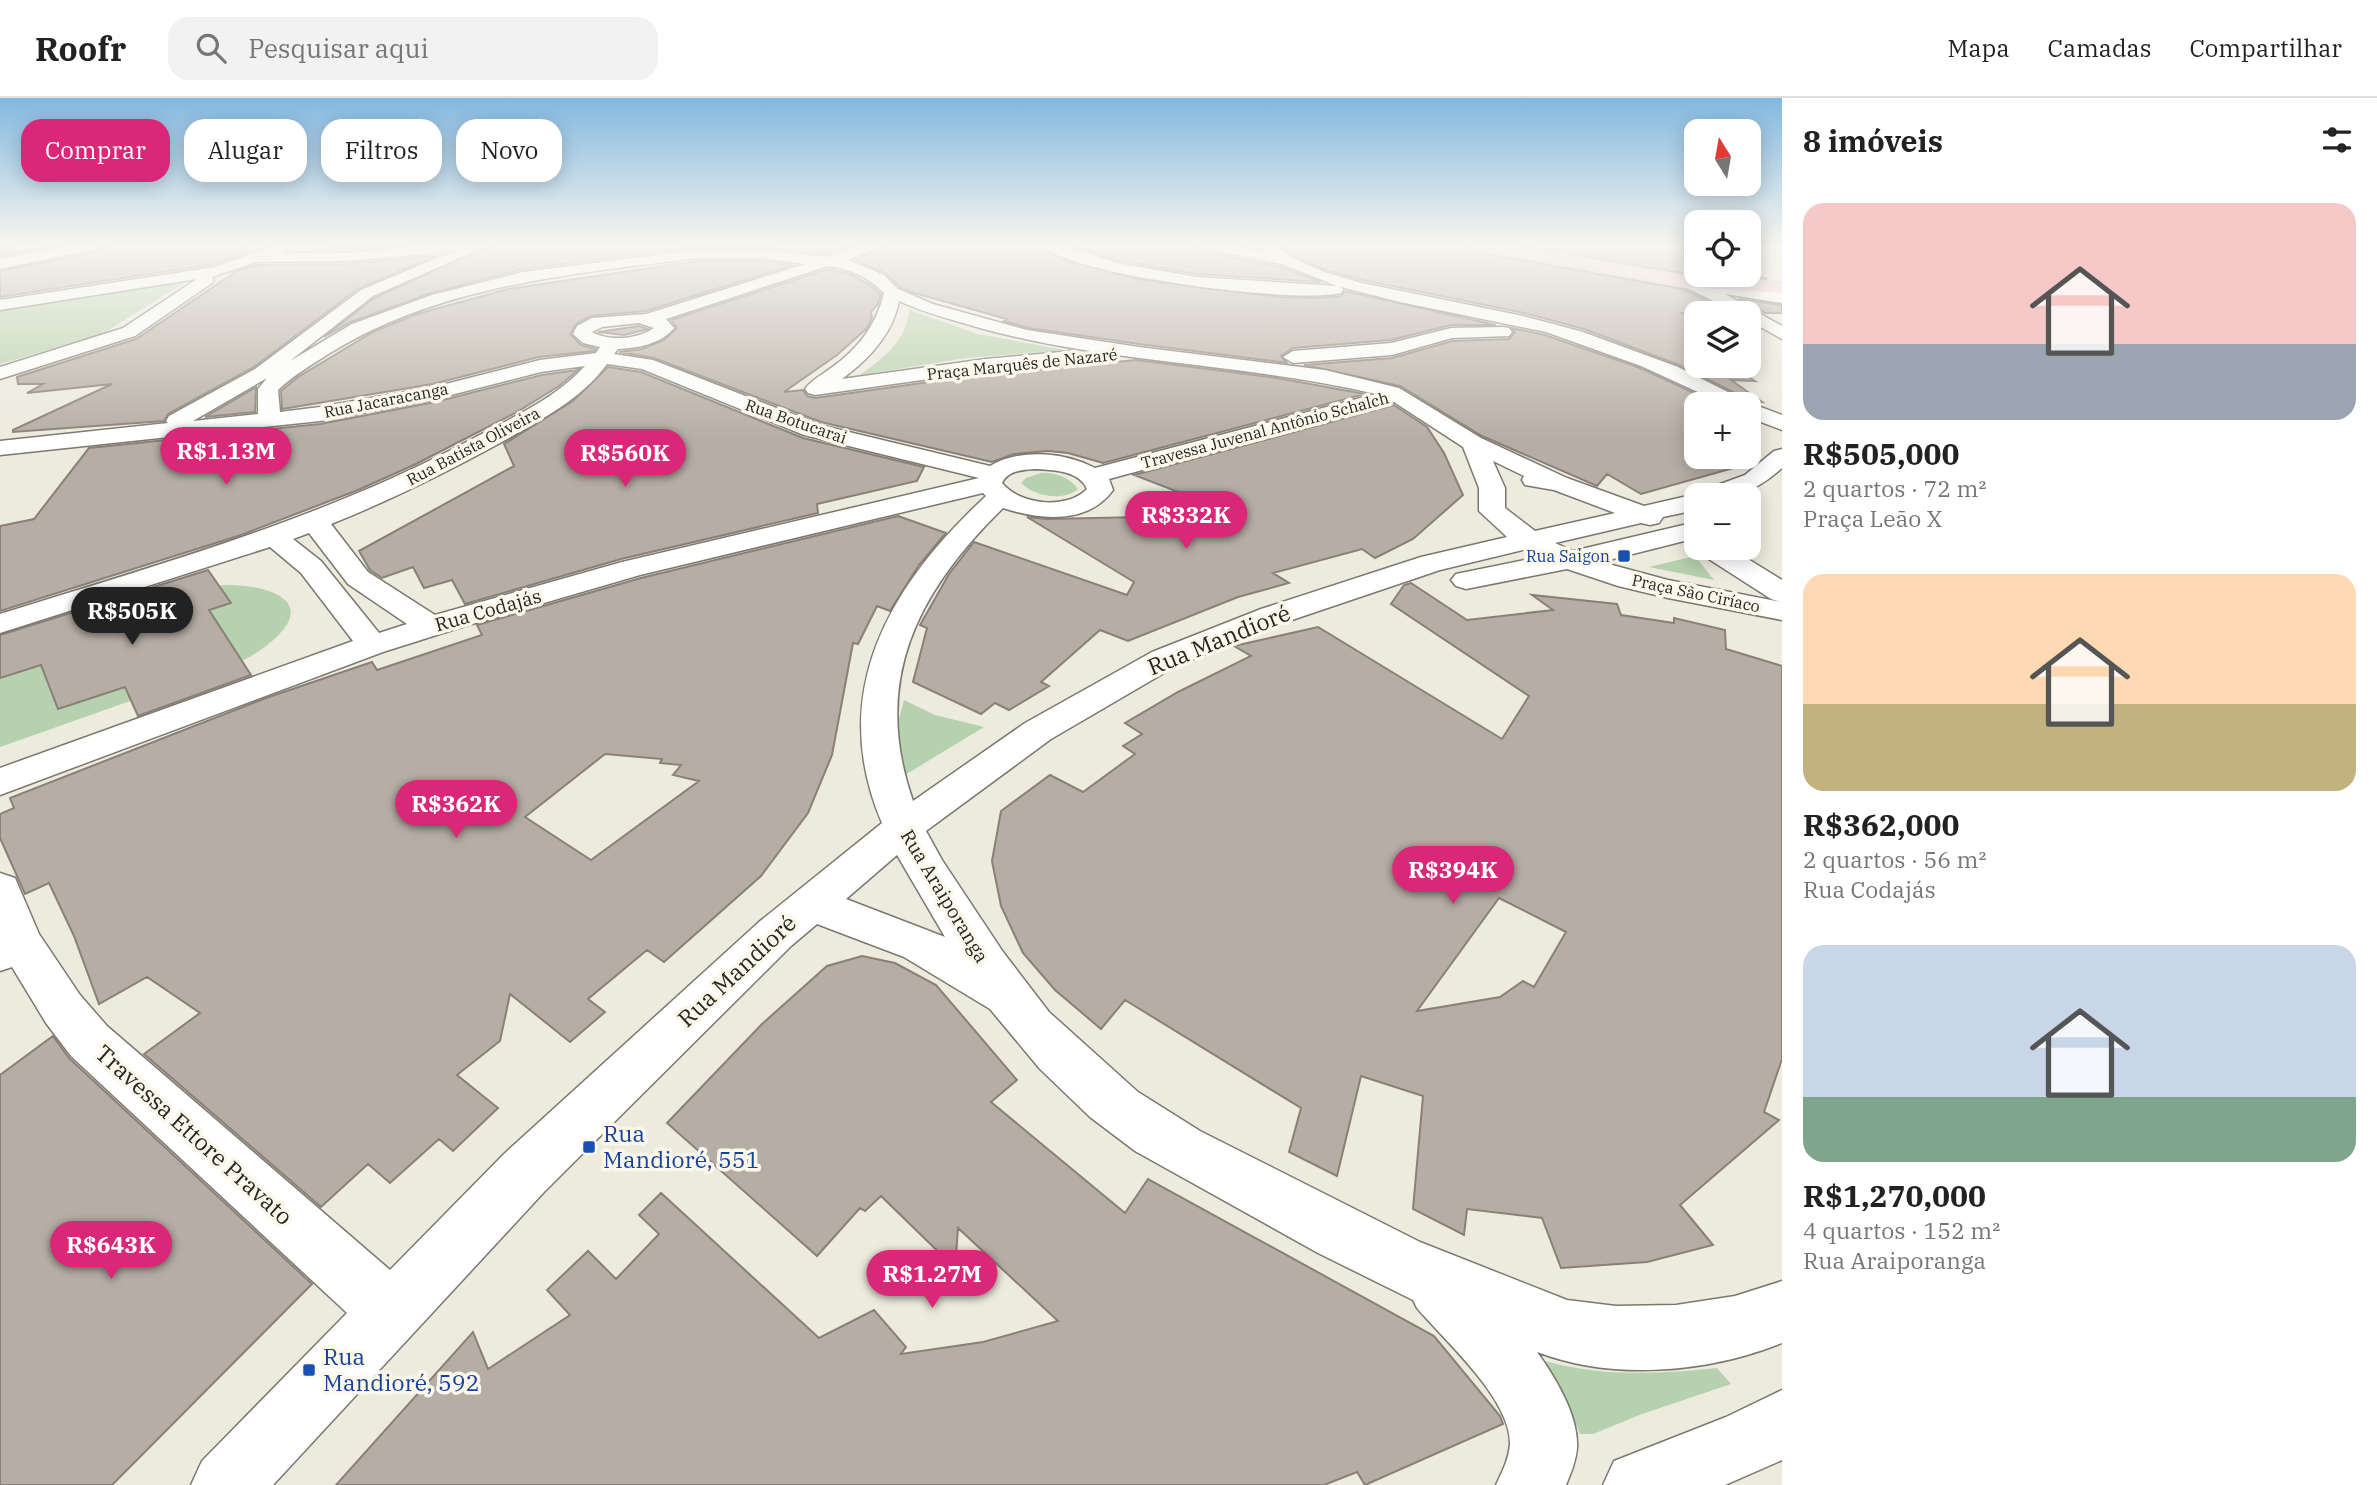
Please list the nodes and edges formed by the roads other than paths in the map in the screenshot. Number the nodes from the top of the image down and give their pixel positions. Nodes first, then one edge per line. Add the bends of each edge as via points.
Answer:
1 (161, 310) edge
2 (345, 310) edge
3 (409, 310) edge
4 (678, 310) edge
5 (890, 310) edge
6 (934, 310) edge
7 (1440, 310) edge
8 (1469, 310) edge
9 (1752, 310) edge
10 (1481, 312) junction
11 (649, 319) junction
12 (1454, 324) junction
13 (1778, 325) edge
14 (324, 326) junction
15 (1515, 327) junction
16 (358, 328) junction
17 (1392, 349) junction
18 (608, 350) junction
19 (1139, 353) junction
20 (1228, 361) junction
21 (0, 373) edge
22 (814, 389) junction
23 (1715, 392) edge
24 (1394, 393) junction
25 (759, 410) junction
26 (1761, 414) edge
27 (269, 419) junction
28 (1782, 423) edge
29 (159, 430) junction
30 (1473, 443) junction
31 (0, 448) edge
32 (1782, 456) edge
33 (1093, 476) junction
34 (1558, 483) junction
35 (1754, 483) edge
36 (994, 485) junction
37 (1492, 500) junction
38 (1684, 505) edge
39 (1646, 515) junction
40 (314, 521) junction
41 (1684, 532) edge
42 (272, 535) junction
43 (1684, 540) edge
44 (1530, 541) junction
45 (1731, 560) edge
46 (1571, 561) junction
47 (1431, 563) junction
48 (1347, 592) junction
49 (1782, 593) edge
50 (1782, 611) edge
51 (0, 624) edge
52 (431, 626) junction
53 (372, 645) junction
54 (0, 782) edge
55 (902, 829) junction
56 (0, 889) edge
57 (812, 904) junction
58 (10, 947) edge
59 (1006, 996) junction
60 (1432, 1280) junction
61 (391, 1312) junction
62 (1782, 1312) edge
63 (1782, 1423) edge
64 (226, 1485) edge
65 (1531, 1485) edge
66 (1638, 1485) edge

1 - 21 street via 129,332 104,342
2 - 14 street
3 - 16 street
4 - 11 street
5 - 22 street, Praça Marquês de Nazaré via 881,331 839,372
6 - 19 street, Praça Marquês de Nazaré via 987,326
7 - 12 street
8 - 10 street
9 - 13 street
10 - 12 street
10 - 15 street
11 - 18 street via 663,325 662,332
11 - 18 street via 611,319 583,330 586,338
12 - 15 street
12 - 17 street
14 - 16 street
14 - 29 street via 262,373
15 - 23 street via 1579,337 1665,368
16 - 27 street via 284,373 268,389
17 - 20 street
17 - 24 street via 1387,379
18 - 25 street, Rua Botucarai
18 - 27 street, Rua Jacaracanga via 400,400
18 - 40 street, Rua Batista Oliveira via 593,372 566,396 522,422 378,495
19 - 20 street
19 - 22 street, Praça Marquês de Nazaré via 986,365
20 - 24 street via 1325,376
22 - 25 street, Praça Marquês de Nazaré
24 - 30 street
24 - 33 street, Travessa Juvenal Antônio Schalch
25 - 36 street, Rua Botucarai
26 - 28 street
27 - 29 street, Rua Jacaracanga
29 - 31 street, Rua Jacaracanga
30 - 34 street
30 - 37 street
32 - 35 street
33 - 36 street, Rua Codajás via 1073,467 1034,462 1010,466
33 - 36 street, Rua Botucarai via 1099,483 1097,496 1076,507 1035,508
34 - 37 street, Praça São Ciríaco via 1517,480
34 - 39 street, Praça São Ciríaco
36 - 52 street, Rua Codajás via 632,568
36 - 55 street, Rua Araiporanga via 929,572 903,618 884,669 879,730 887,786
37 - 44 street, Praça São Ciríaco via 1505,525
37 - 47 street
38 - 39 street
39 - 41 street, Praça São Ciríaco
39 - 44 street
40 - 42 street, Rua Batista Oliveira
40 - 52 street via 358,578
42 - 51 street, Rua Batista Oliveira
42 - 53 street via 311,567
43 - 46 street, Praça São Ciríaco
44 - 46 street, Praça São Ciríaco
44 - 47 street, Rua Mandioré
45 - 49 street, Praça São Ciríaco
46 - 48 street, Rua Mandioré via 1477,579
46 - 50 street, Praça São Ciríaco via 1618,577
47 - 48 street, Rua Mandioré
48 - 55 street, Rua Mandioré via 1164,659 1038,731
52 - 53 street, Rua Codajás
53 - 54 street, Rua Codajás
55 - 57 street, Rua Mandioré
55 - 59 street, Rua Araiporanga
56 - 58 street, Travessa Ettore Pravato
57 - 59 street, Rua Araiporanga via 920,944
57 - 61 street, Rua Mandioré via 532,1165
58 - 61 street, Travessa Ettore Pravato via 89,1041
59 - 60 street, Rua Araiporanga via 1056,1052 1140,1125
60 - 62 street, Rua Araiporanga via 1567,1331 1616,1338 1716,1330
60 - 65 street, Rua Araiporanga via 1496,1350 1532,1406 1544,1440 1541,1464
61 - 64 street, Rua Mandioré
63 - 66 street via 1744,1444

